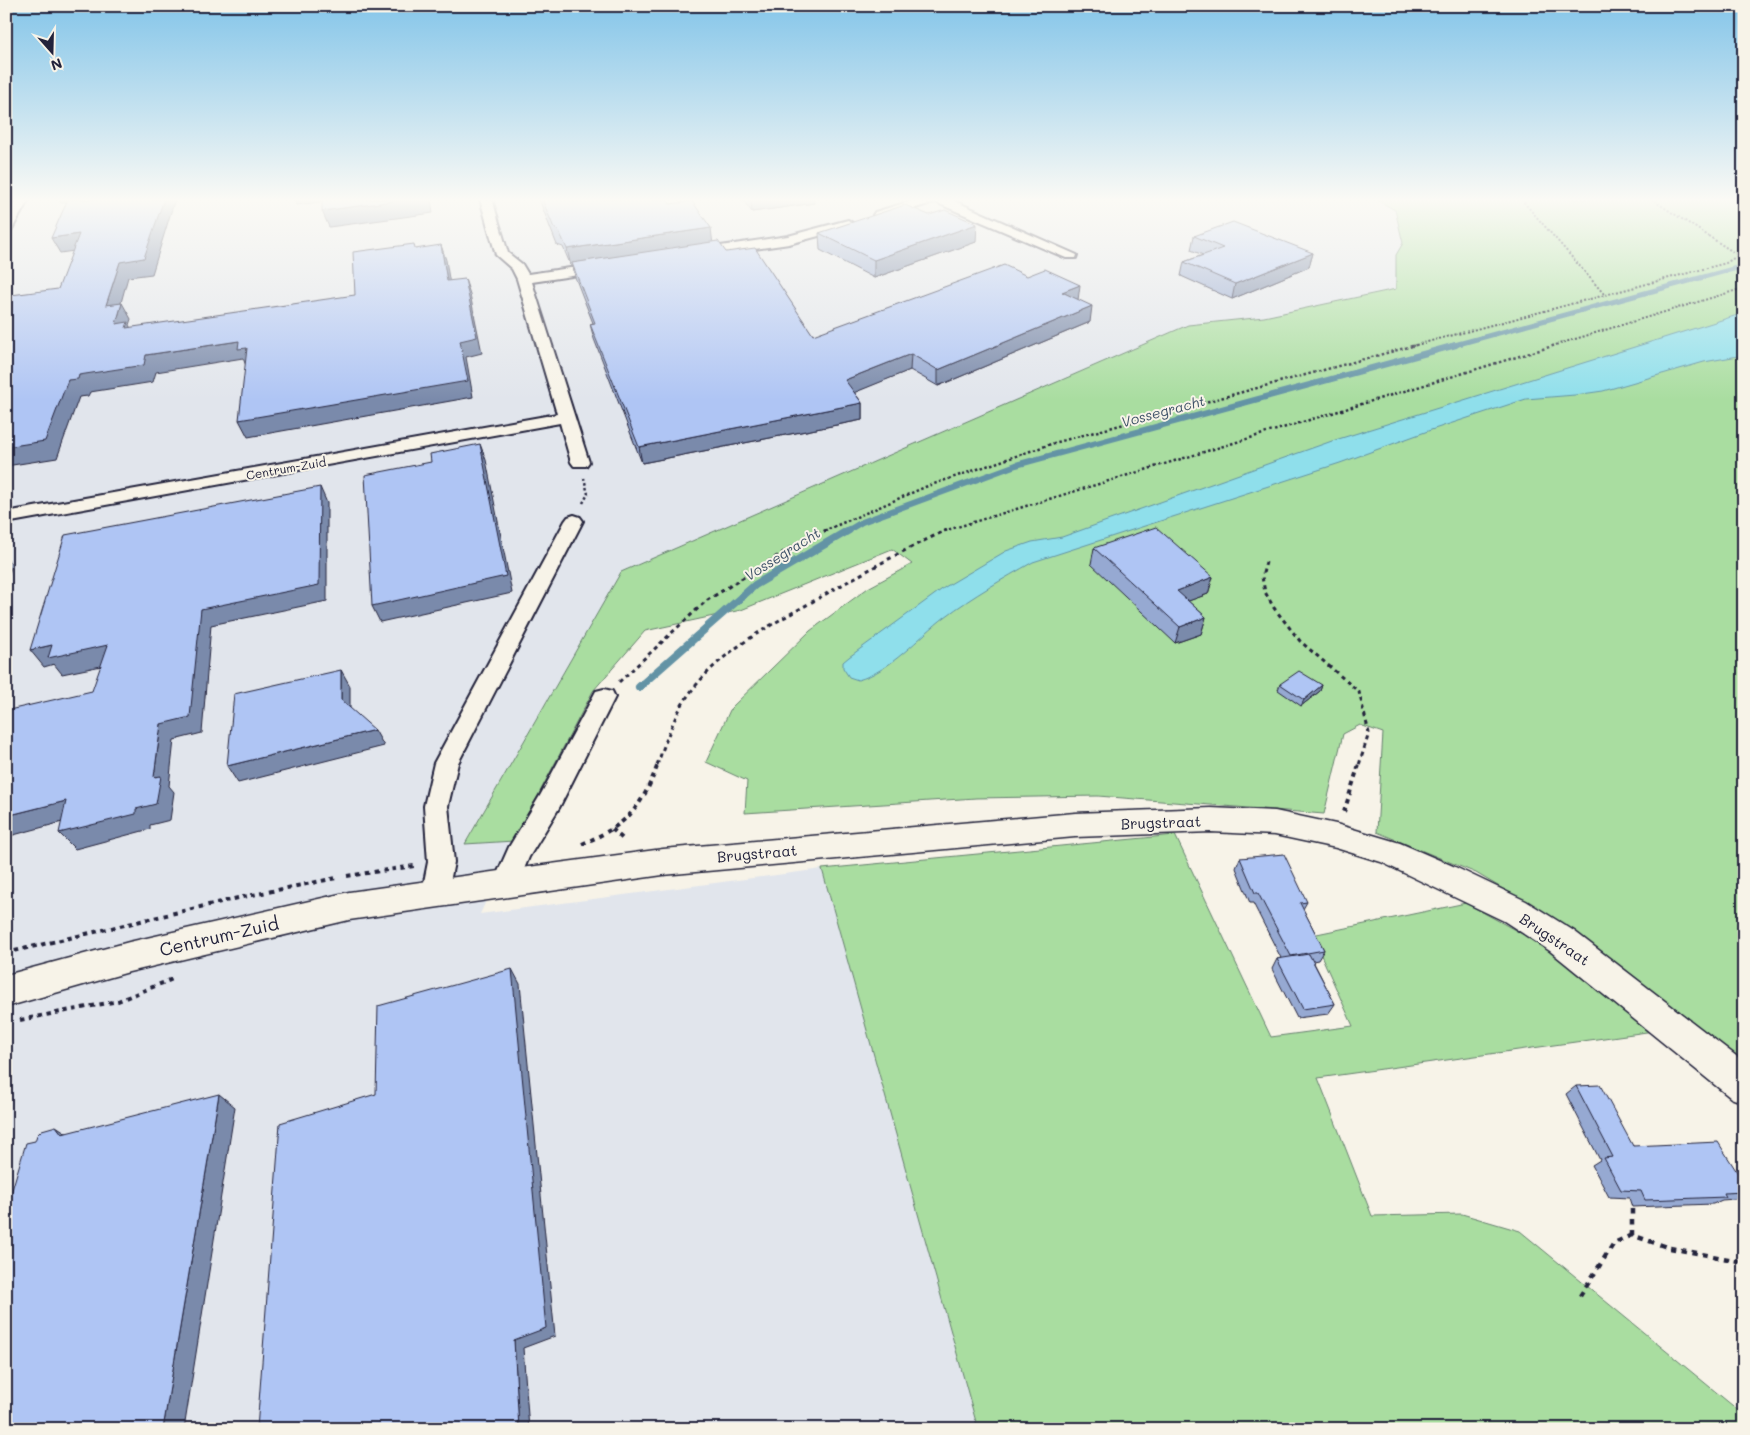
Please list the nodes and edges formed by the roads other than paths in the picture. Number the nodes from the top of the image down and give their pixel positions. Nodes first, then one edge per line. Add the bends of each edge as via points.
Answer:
1 (516, 266) edge
2 (615, 266) edge
3 (524, 279) junction
4 (566, 417) junction
5 (580, 462) road end
6 (6, 518) edge
7 (574, 521) road end
8 (604, 697) road end
9 (506, 883) junction
10 (435, 892) junction
11 (11, 1006) edge
12 (1744, 1085) edge

1 - 3 street
2 - 3 street
3 - 4 street
4 - 5 street
4 - 6 street, Centrum-Zuid
7 - 10 street via 446,763 436,806 441,862
8 - 9 street via 550,802 518,854
9 - 10 street, Centrum-Zuid
9 - 12 street, Brugstraat via 663,862 1075,825 1211,820 1275,823 1336,836 1398,856 1515,911 1570,947
10 - 11 street, Centrum-Zuid via 349,906 129,957

